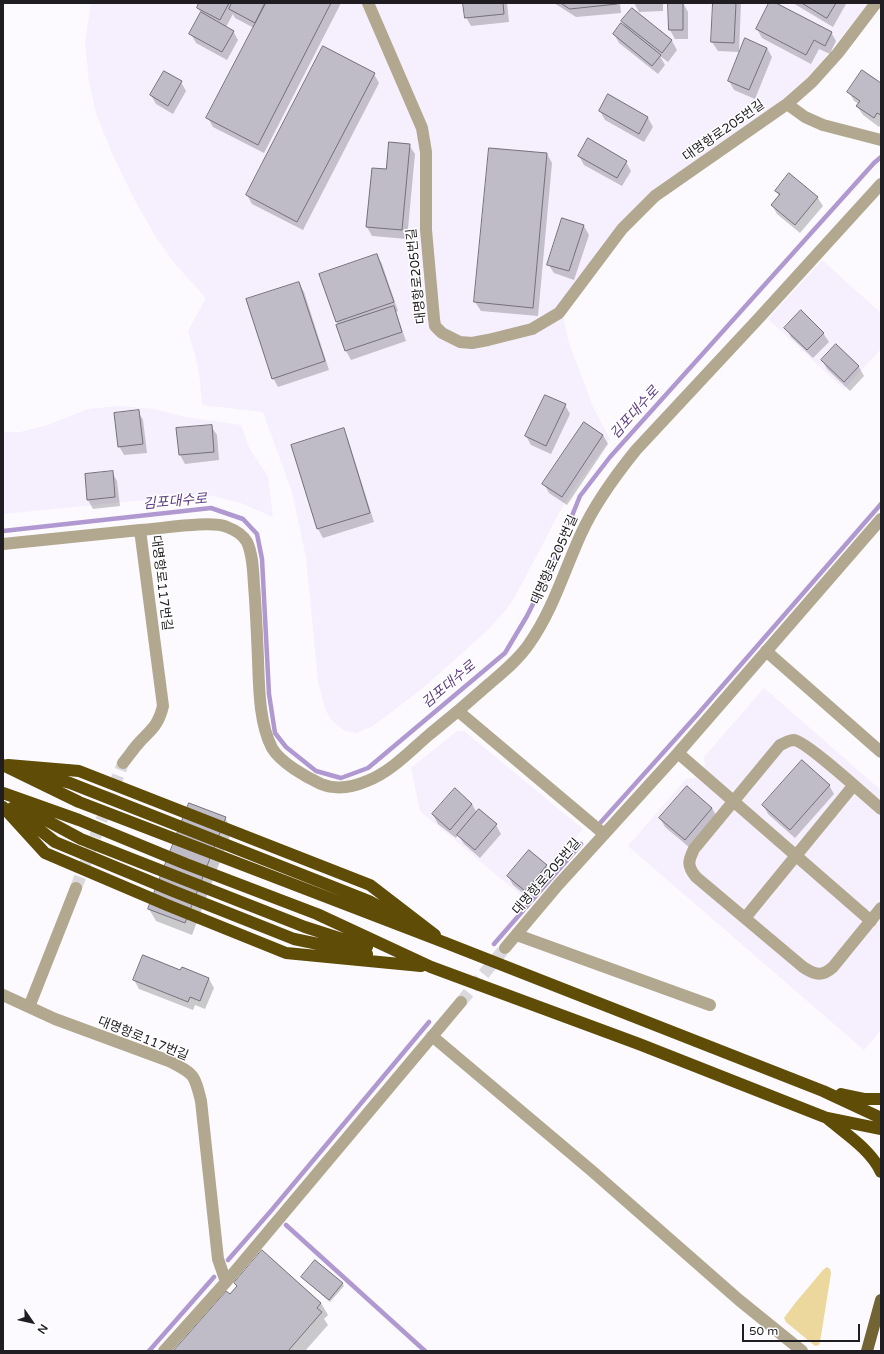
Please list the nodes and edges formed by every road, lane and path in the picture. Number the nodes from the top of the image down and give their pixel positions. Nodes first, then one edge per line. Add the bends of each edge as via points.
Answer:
1 (368, 3) edge
2 (876, 3) edge
3 (787, 104) junction
4 (881, 140) edge
5 (881, 184) edge
6 (881, 519) edge
7 (140, 530) junction
8 (3, 544) edge
9 (766, 651) junction
10 (458, 711) junction
11 (881, 752) edge
12 (678, 753) junction
13 (123, 763) tunnel mouth
14 (3, 765) edge
15 (853, 786) junction
16 (3, 793) edge
17 (3, 796) edge
18 (3, 801) edge
19 (733, 802) junction
20 (3, 807) edge
21 (881, 810) edge
22 (604, 834) junction
23 (796, 856) junction
24 (76, 888) tunnel mouth
25 (881, 908) edge
26 (745, 918) junction
27 (871, 921) junction
28 (516, 935) junction
29 (446, 943) junction
30 (505, 948) tunnel mouth
31 (431, 967) junction
32 (3, 995) edge
33 (461, 1002) tunnel mouth
34 (710, 1005) dead end
35 (29, 1007) junction
36 (432, 1036) junction
37 (822, 1091) junction
38 (881, 1099) edge
39 (827, 1118) junction
40 (881, 1118) edge
41 (881, 1129) edge
42 (881, 1172) edge
43 (226, 1282) junction
44 (881, 1300) edge
45 (164, 1351) edge
46 (802, 1351) edge
47 (867, 1351) edge

1 - 3 lane, 대명항로205번길 via 422,128 426,152 426,230 435,326 442,333 460,342 472,343 532,329 559,313 622,229 655,196
2 - 3 lane, 대명항로205번길 via 838,53 812,82
3 - 4 lane via 823,125
5 - 10 lane, 대명항로205번길 via 617,473 582,532 555,597 528,645 504,671
6 - 9 lane, 대명항로205번길
7 - 8 lane, 대명항로117번길
7 - 10 lane, 대명항로205번길 via 201,524 224,525 238,532 246,541 251,554 260,697 266,732 273,750 286,763 311,780 327,786 346,787 368,780 388,769
7 - 13 lane, 대명항로117번길 via 163,706 161,717 155,727
9 - 11 lane
9 - 12 lane, 대명항로205번길
10 - 22 lane
12 - 19 lane
12 - 22 lane, 대명항로205번길
14 - 29 highway via 79,802
14 - 29 highway via 79,771 370,885
15 - 19 lane via 810,748 795,740 780,745
15 - 21 lane
15 - 23 lane
16 - 31 highway via 317,914
17 - 31 highway via 81,839 180,879 305,927
18 - 31 highway via 55,842 294,939
19 - 23 lane
19 - 26 lane via 694,849 689,865 696,877
20 - 31 highway via 45,853 286,953
22 - 28 lane, 대명항로205번길
23 - 26 lane
23 - 27 lane
24 - 35 lane
25 - 27 lane
26 - 27 lane via 810,972 819,974 827,973 833,967
28 - 30 lane, 대명항로205번길
28 - 34 lane
29 - 37 highway
31 - 39 highway via 639,1044
32 - 35 lane, 대명항로117번길
33 - 36 lane
35 - 43 lane, 대명항로117번길 via 169,1061 193,1076 201,1101 218,1259
36 - 43 lane
36 - 46 lane via 739,1300
37 - 38 highway via 865,1099
37 - 40 highway
39 - 41 highway
39 - 42 highway via 861,1146
43 - 45 lane
44 - 47 main road

